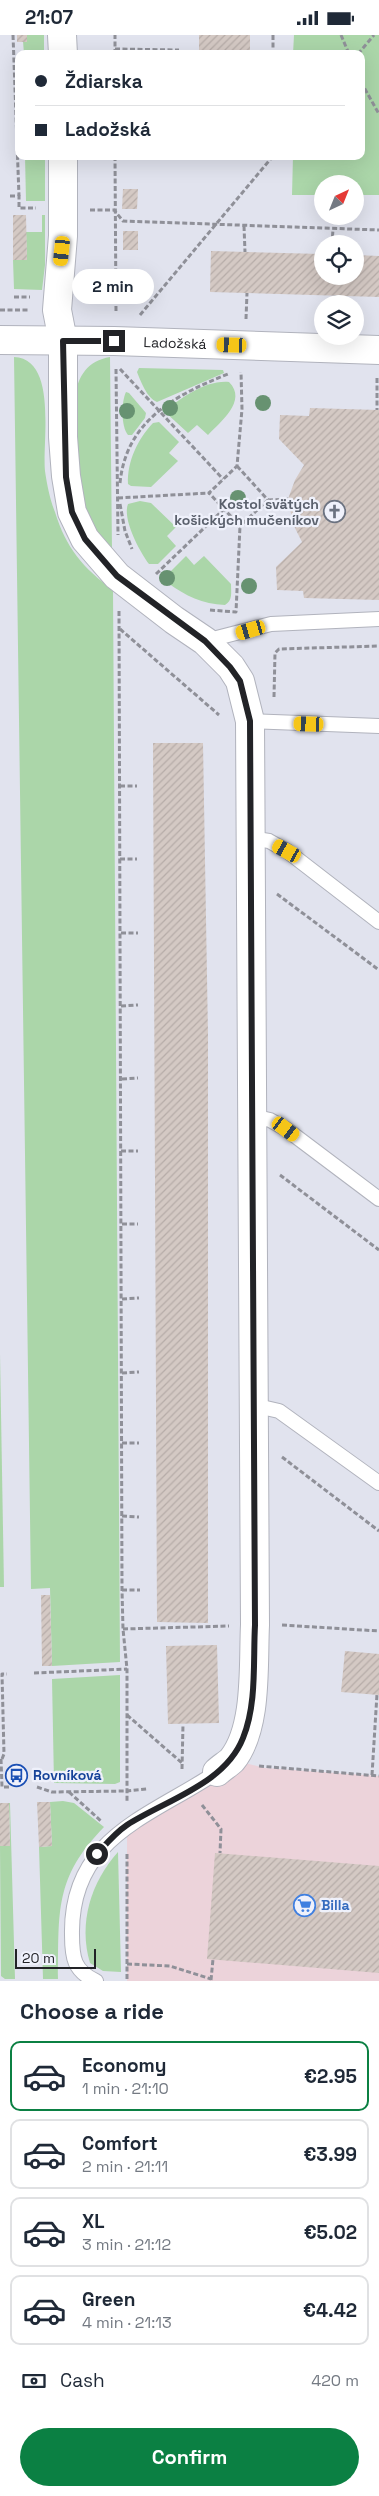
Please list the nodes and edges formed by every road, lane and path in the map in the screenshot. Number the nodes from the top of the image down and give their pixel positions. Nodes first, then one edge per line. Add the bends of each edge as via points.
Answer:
1 (13, 35) edge
2 (62, 35) edge
3 (115, 35) edge
4 (273, 35) edge
5 (341, 35) edge
6 (374, 35) edge
7 (63, 50) edge
8 (115, 50) edge
9 (273, 50) edge
10 (347, 50) edge
11 (361, 50) edge
12 (15, 89) edge
13 (365, 89) edge
14 (379, 114) edge
15 (18, 160) edge
16 (63, 160) edge
17 (115, 160) edge
18 (270, 160) edge
19 (19, 196) dead end
20 (124, 221) dead end
21 (217, 225) junction
22 (244, 226) junction
23 (333, 229) junction
24 (379, 230) edge
25 (333, 235) edge
26 (245, 252) dead end
27 (248, 293) dead end
28 (82, 296) dead end
29 (115, 296) junction
30 (14, 297) dead end
31 (32, 297) dead end
32 (0, 310) edge
33 (32, 310) dead end
34 (247, 310) dead end
35 (136, 320) dead end
36 (0, 340) edge
37 (63, 341) junction
38 (118, 356) junction
39 (378, 363) edge
40 (377, 410) dead end
41 (158, 411) junction
42 (237, 466) junction
43 (223, 479) junction
44 (208, 493) junction
45 (118, 498) junction
46 (288, 499) dead end
47 (268, 500) junction
48 (224, 509) junction
49 (240, 526) junction
50 (133, 551) dead end
51 (117, 576) junction
52 (150, 579) dead end
53 (202, 607) dead end
54 (379, 619) edge
55 (205, 641) junction
56 (379, 647) edge
57 (262, 722) junction
58 (379, 727) edge
59 (120, 786) junction
60 (136, 786) dead end
61 (251, 837) junction
62 (120, 859) junction
63 (137, 859) dead end
64 (251, 874) junction
65 (379, 922) edge
66 (121, 933) junction
67 (138, 933) dead end
68 (379, 970) edge
69 (138, 1005) dead end
70 (122, 1006) junction
71 (138, 1078) dead end
72 (122, 1079) junction
73 (252, 1116) junction
74 (121, 1151) junction
75 (138, 1151) dead end
76 (252, 1165) junction
77 (379, 1199) edge
78 (122, 1224) junction
79 (138, 1224) dead end
80 (379, 1250) edge
81 (122, 1299) junction
82 (138, 1299) dead end
83 (139, 1372) dead end
84 (122, 1373) junction
85 (253, 1405) junction
86 (254, 1441) junction
87 (122, 1443) junction
88 (139, 1443) dead end
89 (379, 1483) edge
90 (122, 1516) junction
91 (139, 1517) dead end
92 (379, 1531) edge
93 (122, 1590) junction
94 (140, 1590) dead end
95 (127, 1669) junction
96 (34, 1673) dead end
97 (7, 1674) dead end
98 (377, 1694) dead end
99 (127, 1715) junction
100 (182, 1724) dead end
101 (1, 1759) edge
102 (182, 1763) junction
103 (190, 1764) dead end
104 (224, 1766) junction
105 (372, 1775) junction
106 (379, 1776) edge
107 (10, 1787) dead end
108 (69, 1791) dead end
109 (127, 1825) junction
110 (115, 1834) junction
111 (213, 1959) dead end
112 (127, 1964) junction
113 (211, 1980) edge
114 (96, 1981) edge
115 (127, 1981) edge

1 - 12 path
2 - 7 street
3 - 8 path
4 - 9 path
5 - 10 path
6 - 11 path
13 - 14 path
15 - 19 path
16 - 37 street via 63,236 57,297
17 - 29 path
18 - 21 path
20 - 21 path
21 - 22 path
21 - 35 path
22 - 23 path
22 - 26 path
23 - 24 path
23 - 25 path
27 - 34 path
28 - 29 path
29 - 38 path
30 - 31 path
32 - 33 path
36 - 37 street, Ladožská
37 - 38 street, Ladožská
37 - 51 street via 63,437 72,512 85,539
38 - 39 street, Ladožská
38 - 41 path
38 - 45 path
39 - 40 path
41 - 42 path via 201,384 241,368 242,409
41 - 43 path
41 - 45 path via 130,445 122,466
42 - 43 path
42 - 47 path
43 - 44 path
44 - 45 path
44 - 48 path
45 - 50 path
45 - 51 path
46 - 47 path
47 - 49 path
48 - 49 path
48 - 52 path
49 - 53 path via 236,612
51 - 55 street
51 - 59 path
54 - 55 lane via 271,624
55 - 57 street via 240,681
56 - 57 path via 279,649 275,653
57 - 58 lane
57 - 61 street
59 - 60 path
59 - 62 path
61 - 64 street
61 - 65 lane via 269,841 287,851
62 - 63 path
62 - 66 path
64 - 68 path
64 - 73 street
66 - 67 path
66 - 70 path
69 - 70 path
70 - 72 path
71 - 72 path
72 - 74 path
73 - 76 street
73 - 77 lane via 270,1120 286,1129
74 - 75 path
74 - 78 path
76 - 80 path via 268,1166
76 - 85 street
78 - 79 path
78 - 81 path
81 - 82 path
81 - 84 path
83 - 84 path
84 - 87 path
85 - 86 street
85 - 89 lane via 279,1411
86 - 92 path via 270,1447
86 - 104 street via 255,1625 250,1709 244,1737
87 - 88 path
87 - 90 path
90 - 91 path
90 - 93 path
93 - 94 path
93 - 95 path
95 - 96 path
95 - 99 path
97 - 101 path via 2,1674 4,1754
98 - 105 path
99 - 102 path
99 - 109 path
100 - 102 path
101 - 107 path via 2,1787
102 - 103 path via 182,1770
104 - 105 path
104 - 109 lane via 190,1790
105 - 106 path
108 - 110 path
109 - 110 lane
110 - 112 path via 127,1847
110 - 114 lane via 97,1854 82,1880 75,1904 72,1956 77,1969
111 - 113 path
112 - 113 path via 170,1966
112 - 115 path

